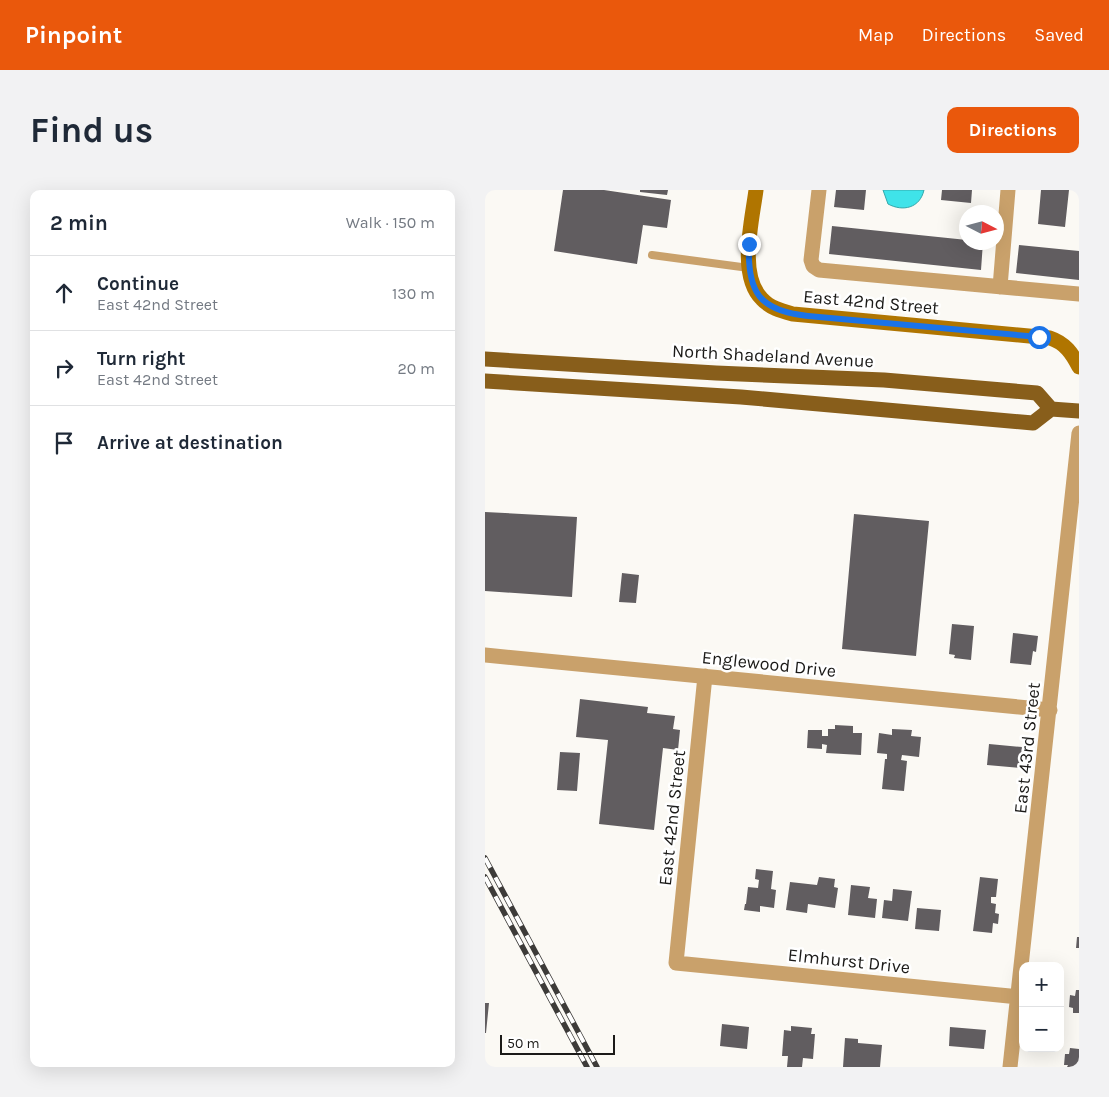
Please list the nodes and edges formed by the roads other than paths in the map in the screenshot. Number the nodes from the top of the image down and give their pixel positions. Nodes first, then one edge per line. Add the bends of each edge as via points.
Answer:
1 (756, 190) edge
2 (819, 190) edge
3 (1008, 190) edge
4 (652, 255) dead end
5 (749, 268) junction
6 (1000, 287) junction
7 (1079, 294) edge
8 (485, 359) edge
9 (1079, 367) edge
10 (485, 380) edge
11 (1051, 409) junction
12 (1079, 411) edge
13 (1079, 433) edge
14 (485, 655) edge
15 (705, 676) junction
16 (1050, 710) junction
17 (1023, 962) edge
18 (676, 963) joint
19 (1019, 997) joint
20 (1010, 1067) edge

1 - 5 street, East 42nd Street
2 - 6 street, East 42nd Street via 811,260 817,269
3 - 6 street
4 - 5 lane
5 - 9 street, East 42nd Street via 751,280 761,298 784,312 1050,338 1067,347
6 - 7 street
8 - 11 main road, North Shadeland Avenue via 893,381 998,390 1037,394
10 - 11 main road via 741,396 1033,423
11 - 12 main road
13 - 16 street, East 43rd Street
14 - 15 street, Englewood Drive
15 - 16 street, Englewood Drive
15 - 18 street, East 42nd Street
16 - 17 street, East 43rd Street
18 - 19 street, Elmhurst Drive
19 - 20 street, East 43rd Street

